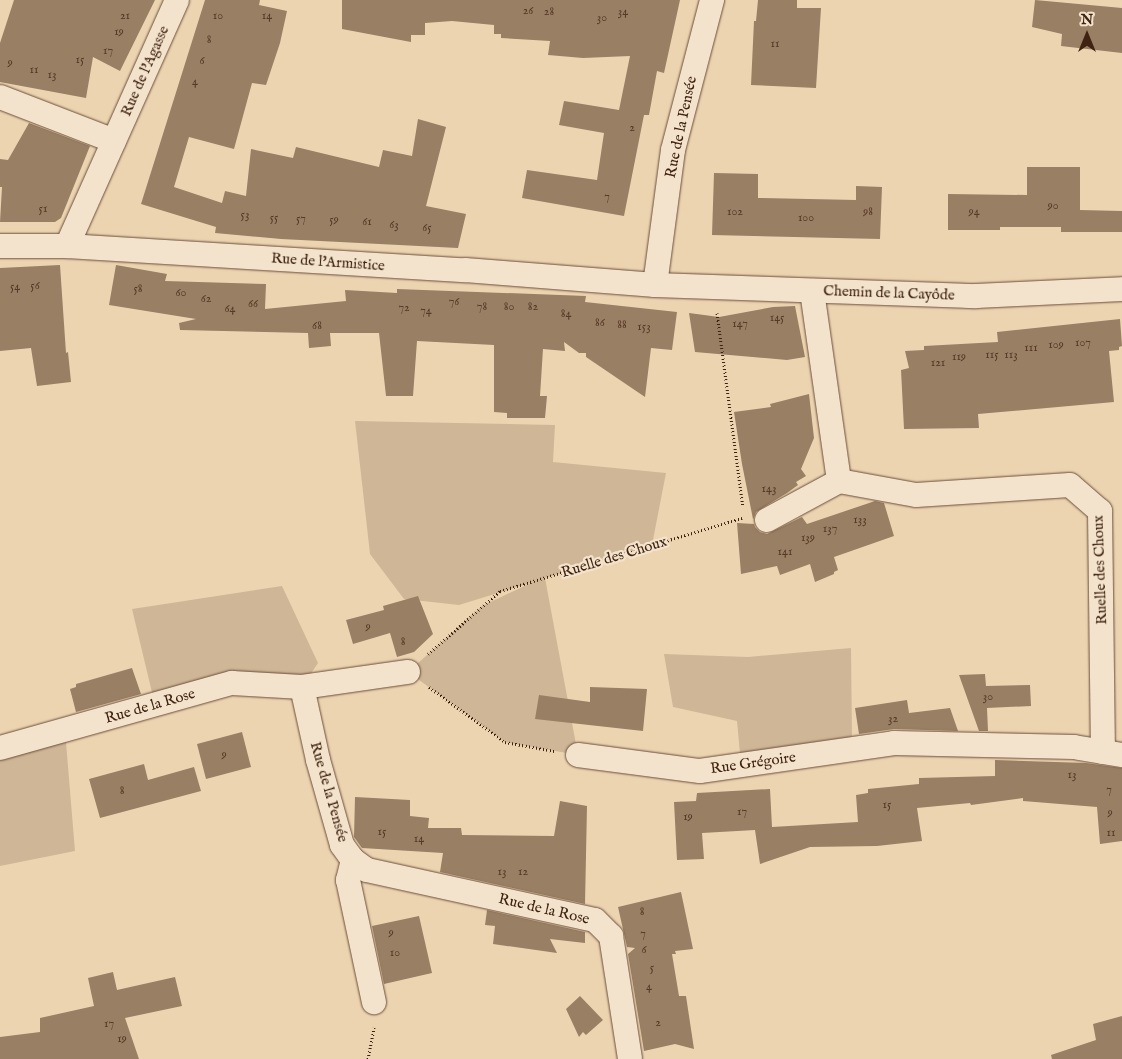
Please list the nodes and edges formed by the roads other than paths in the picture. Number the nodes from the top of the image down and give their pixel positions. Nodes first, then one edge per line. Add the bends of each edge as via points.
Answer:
1 (177, 0) edge
2 (712, 0) edge
3 (0, 97) edge
4 (114, 141) junction
5 (0, 246) edge
6 (66, 246) junction
7 (655, 285) junction
8 (1122, 289) edge
9 (812, 291) junction
10 (839, 481) junction
11 (767, 520) road end
12 (408, 672) road end
13 (302, 687) junction
14 (0, 748) edge
15 (1113, 753) edge
16 (578, 755) road end
17 (353, 860) junction
18 (374, 1002) road end
19 (630, 1059) edge

1 - 4 street, Rue de l'Agasse
2 - 7 street, Rue de la Pensée via 673,150
3 - 4 street
4 - 6 street, Rue de l'Agasse
5 - 6 street, Rue de l'Armistice
6 - 7 street, Rue de l'Armistice
7 - 9 street, Chemin de la Cayôde
8 - 9 street, Chemin de la Cayôde via 976,296
9 - 10 street
10 - 11 street
10 - 15 street, Ruelle des Choux via 916,496 1070,485 1100,511
12 - 13 street
13 - 14 street, Rue de la Rose via 232,683
13 - 17 street, Rue de la Pensée via 342,845
15 - 16 street, Rue Grégoire via 1074,747 894,744 700,771
17 - 18 street, Rue de la Pensée via 348,880
17 - 19 street, Rue de la Rose via 367,870 595,920 610,936

